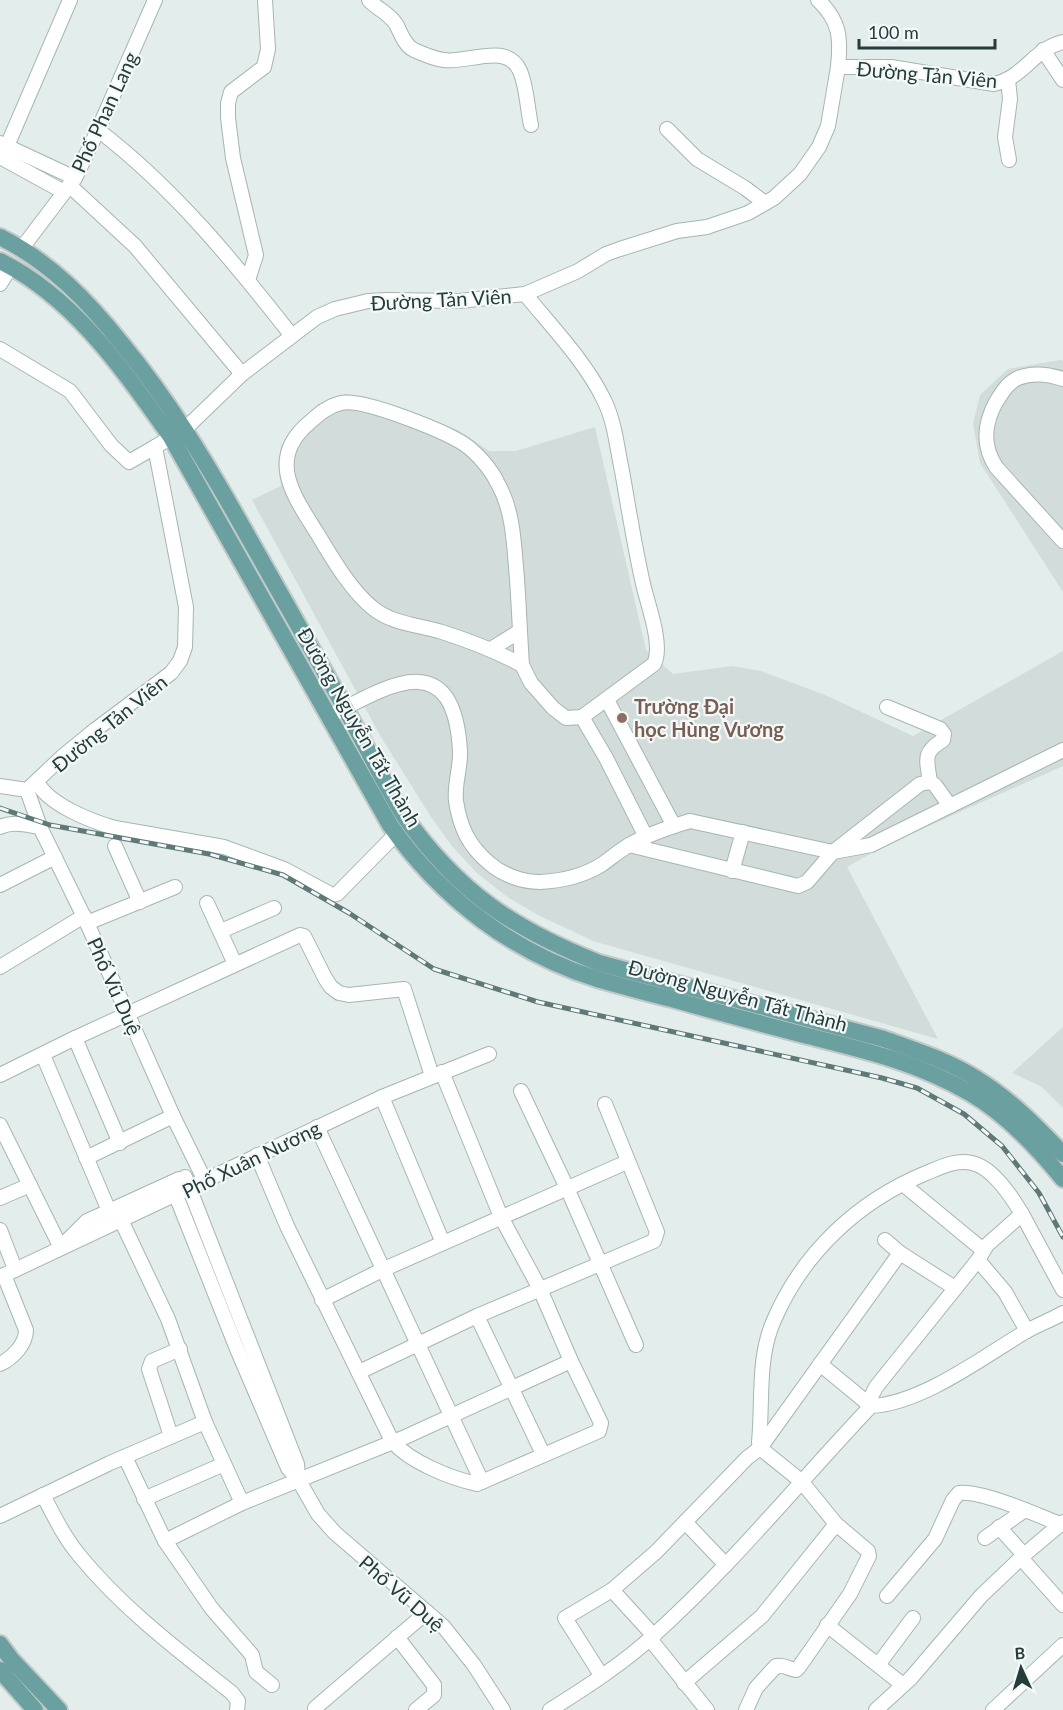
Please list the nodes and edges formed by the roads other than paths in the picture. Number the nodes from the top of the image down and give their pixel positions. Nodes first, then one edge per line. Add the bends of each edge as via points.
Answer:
1 (70, 0) edge
2 (155, 0) edge
3 (265, 0) edge
4 (369, 0) edge
5 (818, 0) edge
6 (1063, 42) edge
7 (1043, 50) junction
8 (838, 67) junction
9 (1008, 80) junction
10 (1063, 80) edge
11 (531, 125) dead end
12 (667, 129) dead end
13 (98, 130) junction
14 (2, 148) edge
15 (1009, 160) dead end
16 (69, 185) junction
17 (765, 203) junction
18 (0, 237) edge
19 (21, 248) junction
20 (5, 264) edge
21 (248, 280) junction
22 (0, 284) edge
23 (525, 294) junction
24 (292, 336) junction
25 (0, 349) edge
26 (242, 374) junction
27 (1063, 379) edge
28 (178, 433) junction
29 (155, 447) junction
30 (1063, 541) edge
31 (520, 631) junction
32 (491, 649) junction
33 (522, 665) junction
34 (607, 700) junction
35 (887, 707) dead end
36 (345, 708) junction
37 (328, 717) junction
38 (582, 717) junction
39 (1063, 750) edge
40 (618, 751) junction
41 (930, 782) junction
42 (0, 786) edge
43 (32, 786) junction
44 (950, 806) junction
45 (674, 826) junction
46 (0, 827) edge
47 (40, 827) junction
48 (743, 832) junction
49 (396, 834) junction
50 (646, 837) junction
51 (629, 845) junction
52 (115, 846) dead end
53 (833, 852) junction
54 (55, 857) junction
55 (732, 871) junction
56 (0, 885) edge
57 (175, 887) dead end
58 (140, 902) junction
59 (207, 903) dead end
60 (274, 908) dead end
61 (86, 920) junction
62 (221, 931) junction
63 (561, 957) junction
64 (235, 964) junction
65 (0, 967) edge
66 (128, 1014) junction
67 (75, 1038) junction
68 (489, 1054) dead end
69 (43, 1055) junction
70 (437, 1074) junction
71 (0, 1075) edge
72 (521, 1091) dead end
73 (382, 1097) junction
74 (605, 1104) dead end
75 (173, 1116) junction
76 (317, 1127) junction
77 (2, 1134) edge
78 (120, 1143) junction
79 (1063, 1154) edge
80 (258, 1155) junction
81 (86, 1158) junction
82 (627, 1161) junction
83 (203, 1175) junction
84 (1063, 1179) edge
85 (187, 1183) junction
86 (903, 1184) junction
87 (30, 1185) junction
88 (567, 1188) junction
89 (173, 1189) junction
90 (0, 1198) edge
91 (109, 1211) junction
92 (1022, 1214) junction
93 (501, 1217) junction
94 (121, 1220) junction
95 (0, 1230) edge
96 (885, 1240) dead end
97 (443, 1243) junction
98 (61, 1248) junction
99 (900, 1253) junction
100 (981, 1255) junction
101 (599, 1263) junction
102 (382, 1270) junction
103 (6, 1274) edge
104 (955, 1288) junction
105 (540, 1289) junction
106 (1063, 1290) edge
107 (322, 1300) junction
108 (1063, 1314) edge
109 (477, 1316) junction
110 (1027, 1331) junction
111 (417, 1344) junction
112 (636, 1345) dead end
113 (180, 1349) junction
114 (571, 1361) junction
115 (0, 1364) edge
116 (820, 1364) junction
117 (359, 1372) junction
118 (510, 1388) junction
119 (870, 1404) junction
120 (451, 1416) junction
121 (205, 1422) junction
122 (171, 1436) junction
123 (392, 1441) junction
124 (760, 1448) junction
125 (543, 1454) junction
126 (125, 1457) junction
127 (224, 1464) junction
128 (298, 1479) junction
129 (801, 1481) junction
130 (482, 1482) junction
131 (43, 1496) junction
132 (144, 1499) junction
133 (242, 1503) junction
134 (1025, 1510) junction
135 (0, 1516) edge
136 (684, 1522) junction
137 (1061, 1523) edge
138 (836, 1524) junction
139 (999, 1527) junction
140 (984, 1538) dead end
141 (165, 1541) junction
142 (1023, 1557) junction
143 (726, 1565) junction
144 (612, 1590) junction
145 (887, 1596) dead end
146 (1063, 1605) edge
147 (427, 1612) junction
148 (913, 1618) dead end
149 (827, 1624) junction
150 (397, 1637) junction
151 (652, 1637) junction
152 (0, 1644) edge
153 (1063, 1645) edge
154 (878, 1665) junction
155 (0, 1670) edge
156 (601, 1675) junction
157 (684, 1683) junction
158 (272, 1685) dead end
159 (903, 1685) junction
160 (315, 1708) dead end
161 (35, 1710) edge
162 (60, 1710) edge
163 (237, 1710) edge
164 (416, 1710) edge
165 (503, 1710) edge
166 (550, 1710) edge
167 (706, 1710) edge
168 (746, 1710) edge
169 (876, 1710) edge
170 (993, 1710) edge

1 - 14 street
2 - 13 street, Phố Phan Lang
3 - 21 street via 268,49 264,67 231,92 228,102 233,158 256,255
4 - 11 street via 391,18 411,48 425,55 462,61 495,54 508,59 519,69 525,86
5 - 8 street via 837,27
6 - 7 street, Đường Tản Viên
7 - 9 street, Đường Tản Viên
7 - 10 street
8 - 9 street, Đường Tản Viên via 891,67 994,84
8 - 17 street, Đường Tản Viên via 828,126 819,147 800,174
9 - 15 street via 1005,137
12 - 17 street via 697,159
13 - 16 street, Phố Phan Lang
13 - 21 street via 139,163
14 - 16 street
16 - 19 street, Phố Phan Lang
16 - 26 street via 135,246
17 - 23 street, Đường Tản Viên via 707,227 677,231 606,254
18 - 19 main road, Đường Nguyễn Tất Thành
19 - 28 main road, Đường Nguyễn Tất Thành via 95,310 152,380
20 - 22 street
20 - 28 main road, Đường Nguyễn Tất Thành via 45,289 82,323
21 - 24 street
23 - 24 street, Đường Tản Viên via 459,301 368,301 317,317
23 - 34 street via 604,400 657,642 658,657 654,664
24 - 26 street, Đường Tản Viên
25 - 29 street via 70,391 129,462
26 - 28 street, Đường Tản Viên
27 - 30 street via 1050,374 1016,379 1003,390 988,417 986,434 996,467
28 - 29 street, Đường Tản Viên
28 - 36 main road, Đường Nguyễn Tất Thành
28 - 37 main road, Đường Nguyễn Tất Thành
29 - 43 street, Đường Tản Viên via 186,607 185,647 180,661 171,673 62,757
31 - 32 street
31 - 32 street via 508,507 497,480 466,446 443,431 363,404 342,403 325,410 298,431 289,445 286,466 294,497 344,576 371,607 387,618
31 - 33 street
32 - 33 street
33 - 38 street via 531,683 553,708 566,718
34 - 38 street
34 - 40 street
35 - 41 street via 944,734 943,740 928,753
36 - 37 street
36 - 51 street via 403,683 418,681 442,691 453,707 457,724 460,752 456,795 461,825 475,851 493,867 516,879 565,880 598,867
36 - 63 main road, Đường Nguyễn Tất Thành via 394,800 423,844 480,900
37 - 49 main road, Đường Nguyễn Tất Thành
38 - 40 street
39 - 44 street
40 - 45 street
40 - 50 street
41 - 44 street
41 - 53 street via 920,784
42 - 43 street
43 - 47 street, Phố Vũ Duệ
43 - 49 street via 98,823 224,847 272,864 332,895
44 - 53 street via 871,845
45 - 48 street via 690,821
45 - 50 street
46 - 47 street via 16,823
47 - 54 street, Phố Vũ Duệ
48 - 53 street
48 - 55 street
49 - 63 main road, Đường Nguyễn Tất Thành via 441,888 468,911 498,933
50 - 51 street
51 - 55 street
52 - 58 street
53 - 55 street via 807,882 798,886
54 - 56 street
54 - 61 street, Phố Vũ Duệ
57 - 58 street
58 - 61 street
59 - 62 street
60 - 62 street
61 - 65 street
61 - 66 street, Phố Vũ Duệ
62 - 64 street
63 - 79 main road, Đường Nguyễn Tất Thành via 598,963 927,1054 977,1078 1033,1123
63 - 84 main road, Đường Nguyễn Tất Thành via 596,978 921,1068 972,1094 1004,1119
64 - 66 street
64 - 70 street via 300,935 331,987 339,993 404,989
66 - 67 street
66 - 75 street, Phố Vũ Duệ
67 - 69 street
67 - 78 street
68 - 70 street, Phố Xuân Nương
69 - 71 street
69 - 81 street
70 - 73 street, Phố Xuân Nương
70 - 93 street
72 - 88 street
73 - 76 street, Phố Xuân Nương
73 - 97 street
74 - 82 street
75 - 78 street
75 - 83 street, Phố Vũ Duệ
76 - 80 street, Phố Xuân Nương
76 - 102 street
77 - 87 street
78 - 81 street
80 - 83 street, Phố Xuân Nương
80 - 107 street
81 - 91 street
82 - 88 street
82 - 101 street via 657,1235 654,1241
83 - 85 street, Phố Xuân Nương
85 - 89 street, Phố Xuân Nương
85 - 128 street, Phố Vũ Duệ via 297,1464
86 - 92 street via 951,1163 972,1163 1009,1191
86 - 100 street
86 - 124 street via 843,1223 800,1273 783,1301 770,1330 763,1363
87 - 90 street
87 - 98 street
88 - 93 street
88 - 101 street
89 - 91 street, Phố Xuân Nương
89 - 94 street, Phố Xuân Nương
89 - 128 street, Phố Vũ Duệ via 288,1468
91 - 98 street, Phố Xuân Nương via 83,1223
92 - 100 street
92 - 106 street
93 - 97 street
93 - 105 street
94 - 98 street, Phố Xuân Nương
94 - 113 street
95 - 103 street
96 - 99 street
97 - 102 street
98 - 103 street, Phố Xuân Nương
99 - 104 street
99 - 116 street
100 - 104 street
100 - 110 street
101 - 105 street
101 - 112 street
102 - 107 street
102 - 111 street
103 - 115 street via 26,1338
104 - 119 street via 876,1387
105 - 109 street
105 - 114 street
107 - 117 street
108 - 110 street
109 - 111 street
109 - 118 street
110 - 119 street via 973,1366 928,1388 886,1405
111 - 117 street
111 - 120 street
113 - 121 street
113 - 122 street via 152,1361 149,1369
114 - 118 street
114 - 125 street via 602,1427
116 - 119 street
116 - 124 street
117 - 123 street
118 - 120 street
118 - 125 street
119 - 129 street
120 - 123 street
120 - 130 street
121 - 122 street
121 - 127 street
122 - 126 street
123 - 128 street
123 - 130 street via 425,1465 471,1482
124 - 129 street
124 - 136 street
125 - 130 street
126 - 131 street
126 - 132 street
127 - 132 street
127 - 133 street
128 - 133 street
128 - 147 street, Phố Vũ Duệ via 334,1533
129 - 138 street
129 - 143 street
131 - 135 street
131 - 163 street via 77,1553 177,1649 232,1693 238,1701
132 - 141 street
133 - 141 street
134 - 137 street
134 - 139 street
134 - 145 street via 973,1493 956,1494 935,1539
136 - 143 street
136 - 144 street
137 - 142 street
138 - 149 street via 869,1556 850,1594
138 - 157 street via 762,1616
139 - 140 street
139 - 142 street
141 - 158 street via 213,1609 252,1654 256,1672
142 - 146 street
142 - 159 street via 981,1596
143 - 151 street
144 - 151 street
144 - 156 street via 565,1618
147 - 150 street
147 - 165 street, Phố Vũ Duệ via 452,1635
148 - 154 street
149 - 154 street
149 - 168 street via 796,1670 780,1665 766,1676
150 - 160 street
150 - 164 street via 434,1685 434,1695
151 - 156 street
151 - 157 street
152 - 162 main road
153 - 170 street
154 - 159 street
155 - 161 main road
156 - 166 street
157 - 167 street
159 - 169 street

